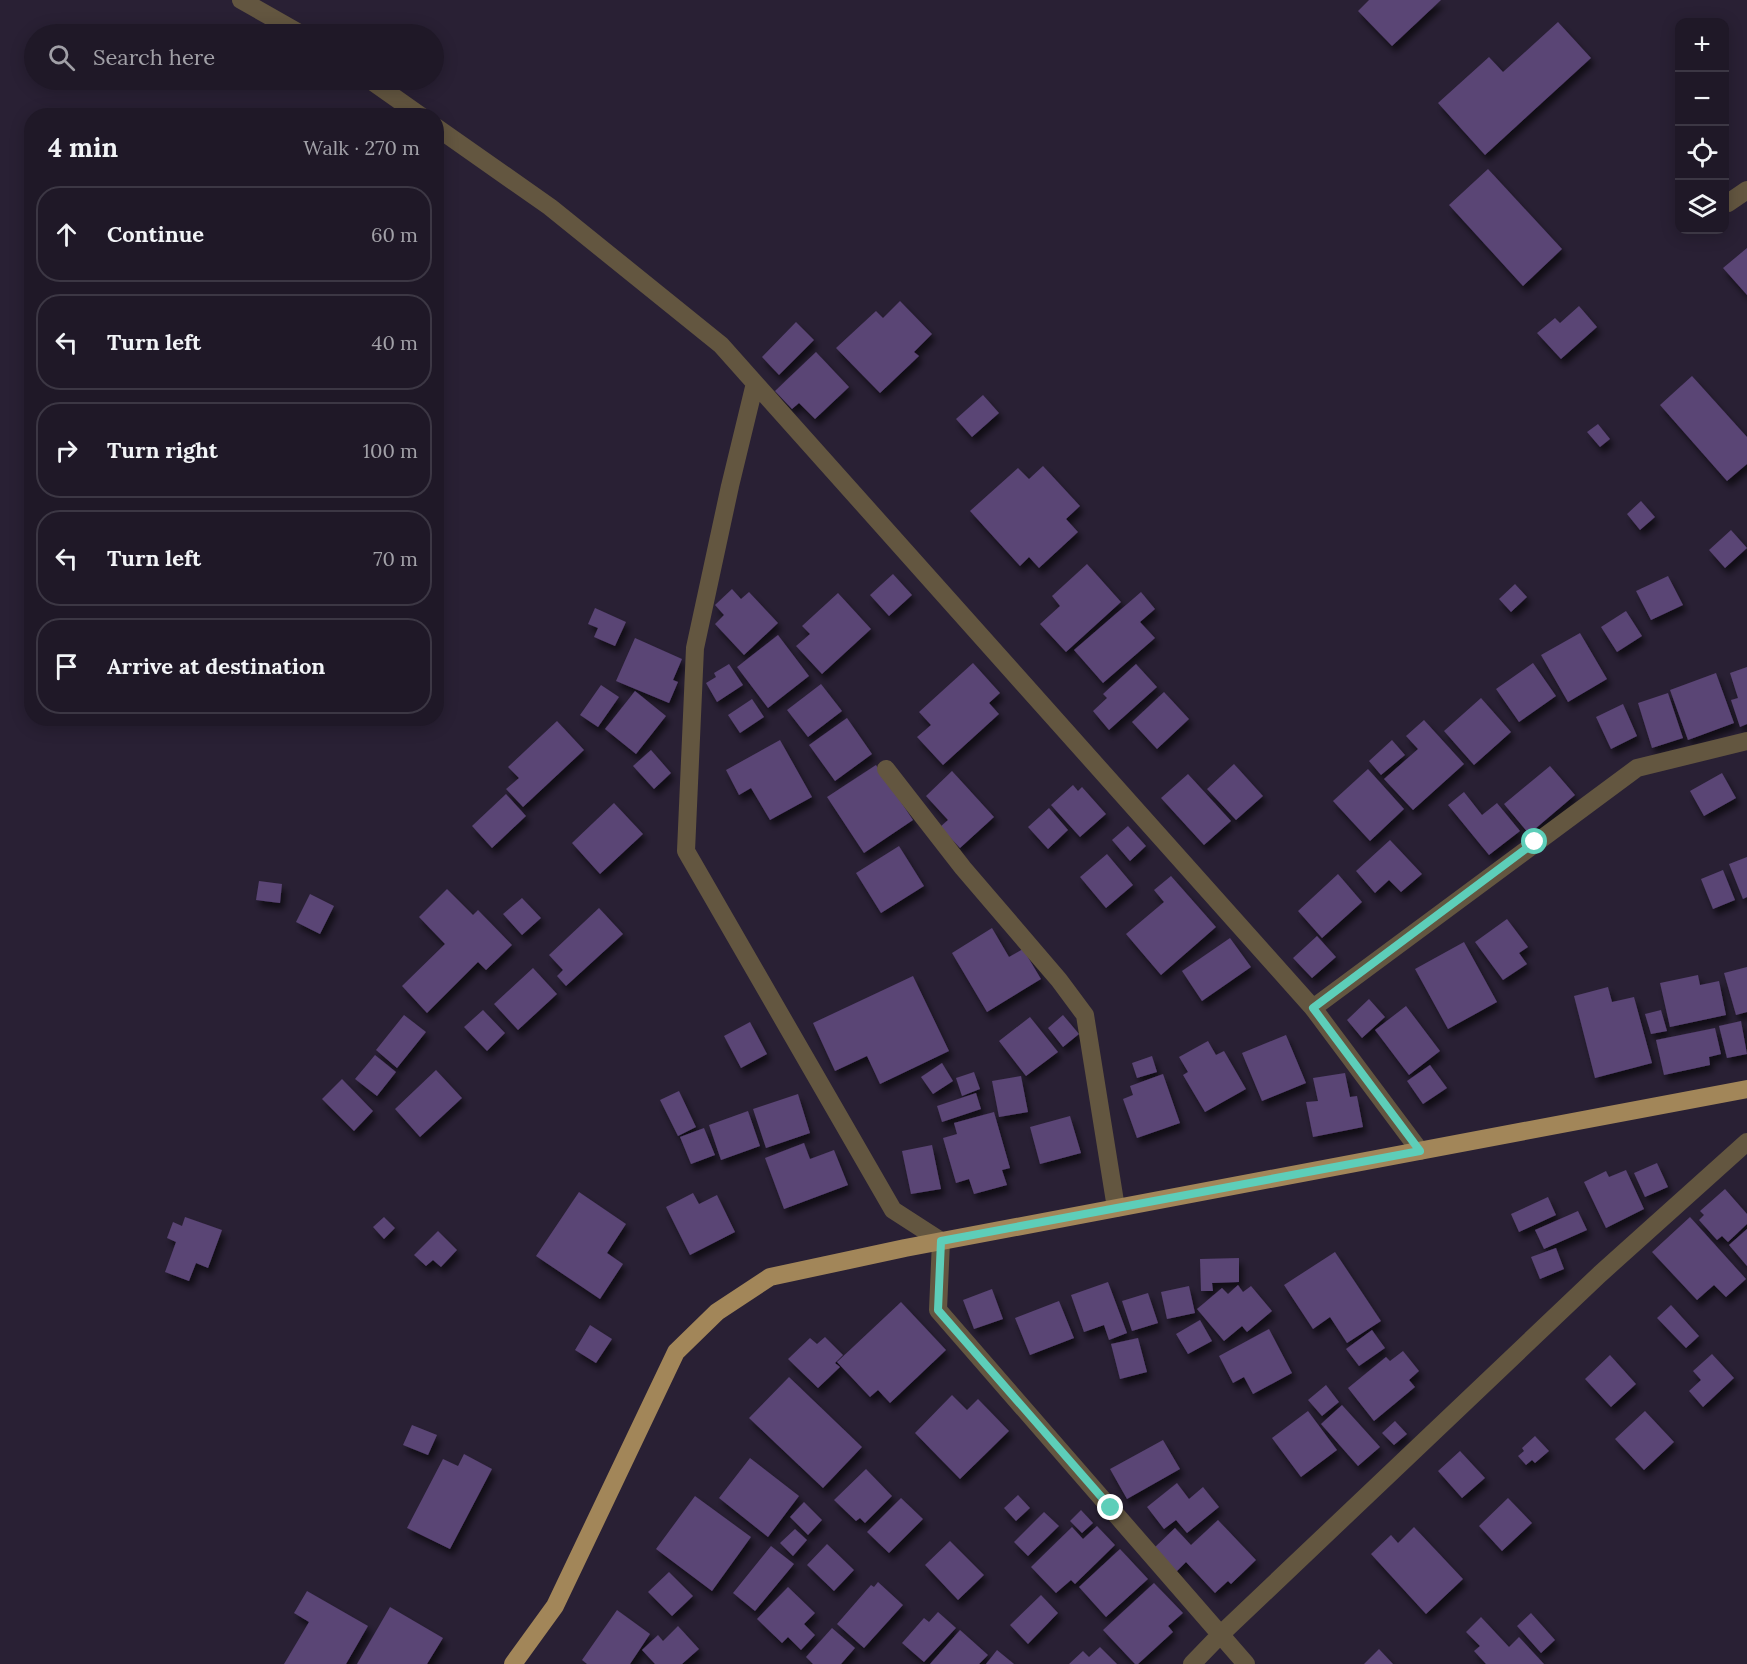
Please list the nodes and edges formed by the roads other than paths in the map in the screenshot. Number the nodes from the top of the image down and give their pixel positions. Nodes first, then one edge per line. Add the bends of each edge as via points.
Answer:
1 (241, 0) edge
2 (283, 24) edge
3 (384, 90) edge
4 (410, 108) edge
5 (444, 133) edge
6 (1747, 190) edge
7 (1729, 202) edge
8 (755, 383) junction
9 (1747, 741) edge
10 (886, 769) dead end
11 (1313, 1008) junction
12 (1747, 1089) edge
13 (1747, 1142) edge
14 (1420, 1151) junction
15 (1116, 1208) junction
16 (941, 1241) junction
17 (1220, 1635) junction
18 (513, 1664) edge
19 (1192, 1664) edge
20 (1246, 1664) edge

1 - 2 street
3 - 4 street
5 - 8 street via 549,207 703,330
6 - 7 street
8 - 11 street
8 - 16 street via 695,648 686,851 892,1210
9 - 11 street via 1637,768
10 - 15 street via 1085,1015
11 - 14 street
12 - 14 main road
13 - 17 street via 1591,1282
14 - 15 main road
15 - 16 main road
16 - 17 street via 938,1310
16 - 18 main road via 770,1277 717,1312 684,1344 676,1352 555,1606
17 - 19 street
17 - 20 street

